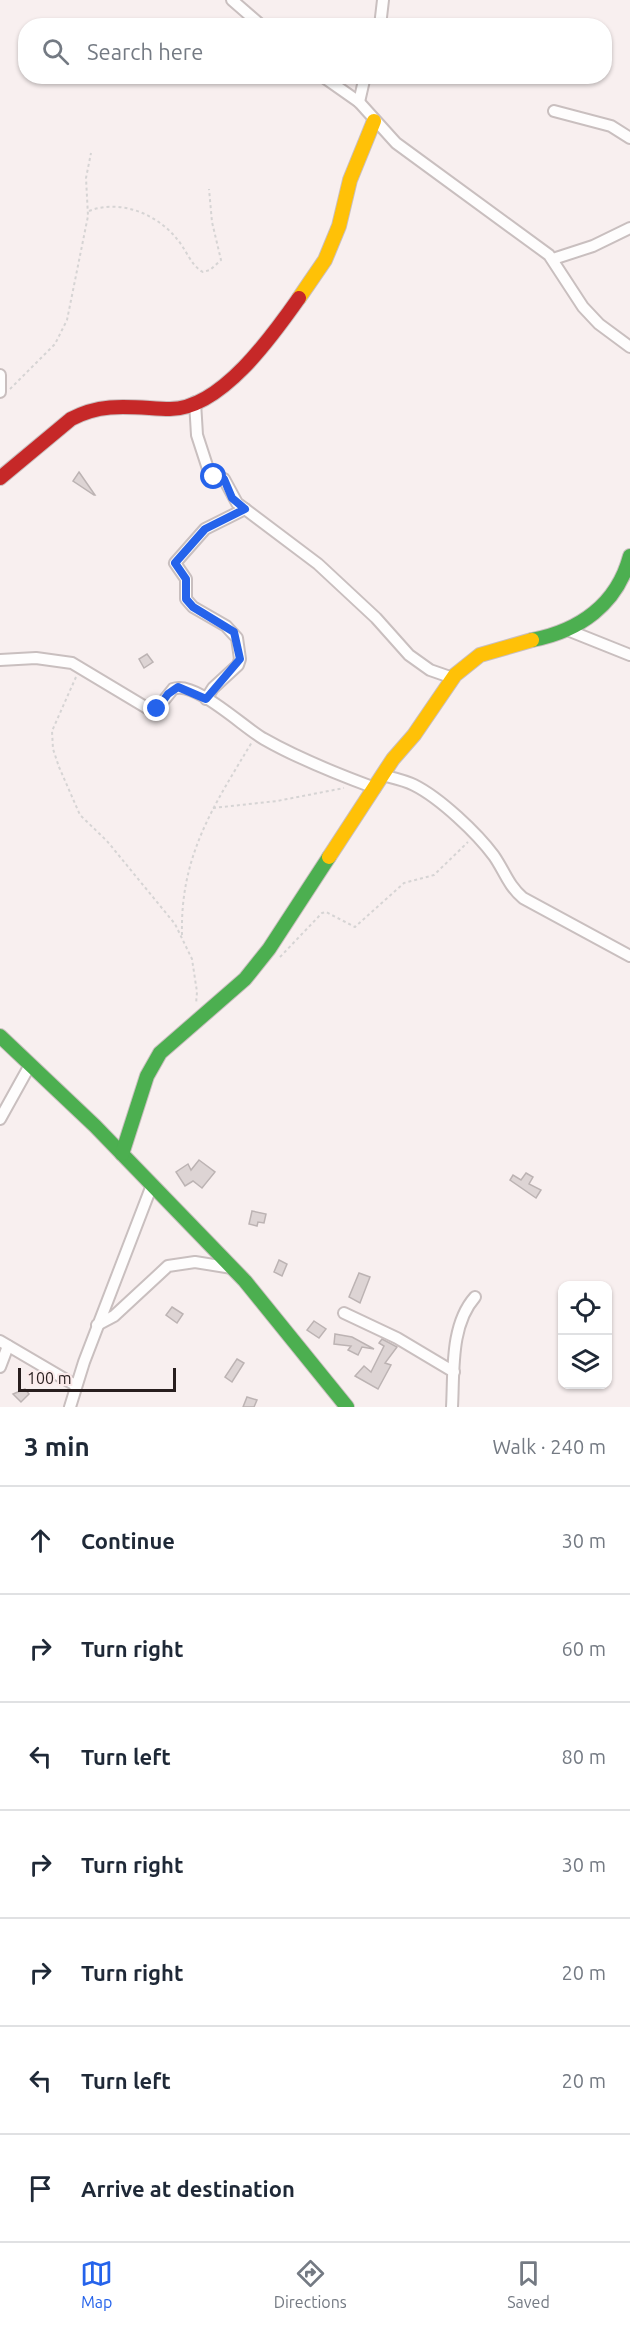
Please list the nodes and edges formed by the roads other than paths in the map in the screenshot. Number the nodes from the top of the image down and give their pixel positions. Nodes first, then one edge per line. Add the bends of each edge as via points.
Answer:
1 (232, 0) edge
2 (383, 0) edge
3 (252, 18) edge
4 (381, 18) edge
5 (333, 84) edge
6 (363, 84) edge
7 (359, 102) junction
8 (554, 111) dead end
9 (374, 121) junction
10 (630, 138) edge
11 (630, 228) edge
12 (553, 259) junction
13 (630, 347) edge
14 (0, 375) edge
15 (4, 391) edge
16 (195, 402) junction
17 (0, 478) edge
18 (245, 509) junction
19 (630, 556) edge
20 (570, 631) junction
21 (630, 655) edge
22 (0, 660) edge
23 (453, 678) junction
24 (206, 699) junction
25 (382, 776) junction
26 (370, 786) junction
27 (630, 956) edge
28 (0, 1036) edge
29 (30, 1065) junction
30 (0, 1119) edge
31 (123, 1154) junction
32 (152, 1185) junction
33 (232, 1268) junction
34 (475, 1297) dead end
35 (344, 1313) dead end
36 (97, 1325) junction
37 (4, 1344) edge
38 (0, 1367) edge
39 (454, 1372) junction
40 (75, 1385) junction
41 (70, 1407) edge
42 (347, 1407) edge
43 (452, 1407) edge

1 - 3 street
2 - 4 street
5 - 7 street
6 - 7 street
7 - 9 street
8 - 10 street via 611,126
9 - 12 street via 396,143
9 - 16 street via 350,180 339,226 325,260 273,335 244,366 207,397
11 - 12 street
12 - 13 street via 583,307
14 - 15 street
16 - 17 street via 172,409 120,405 84,412
16 - 18 street via 197,435 206,470 224,479 232,498
18 - 23 street via 318,564 409,655 430,670
18 - 24 street via 205,529 175,563 186,579 186,599 237,638 238,665
19 - 20 street via 624,576 602,609
20 - 21 street
20 - 23 street via 476,659
22 - 24 street via 55,660 81,667 148,710 157,709 178,687
23 - 25 street
24 - 26 street via 291,753
25 - 26 street
25 - 27 street via 411,783 429,793 495,858 511,887 523,898
26 - 31 street via 269,949 245,979 160,1053 147,1076
28 - 29 street
29 - 30 street
29 - 31 street
31 - 32 street
32 - 33 street
32 - 36 street
33 - 36 street via 195,1262 168,1266 114,1316
33 - 42 street
34 - 39 street via 460,1320
35 - 39 street via 397,1338
36 - 40 street
37 - 38 street
37 - 40 street
39 - 43 street
40 - 41 street

